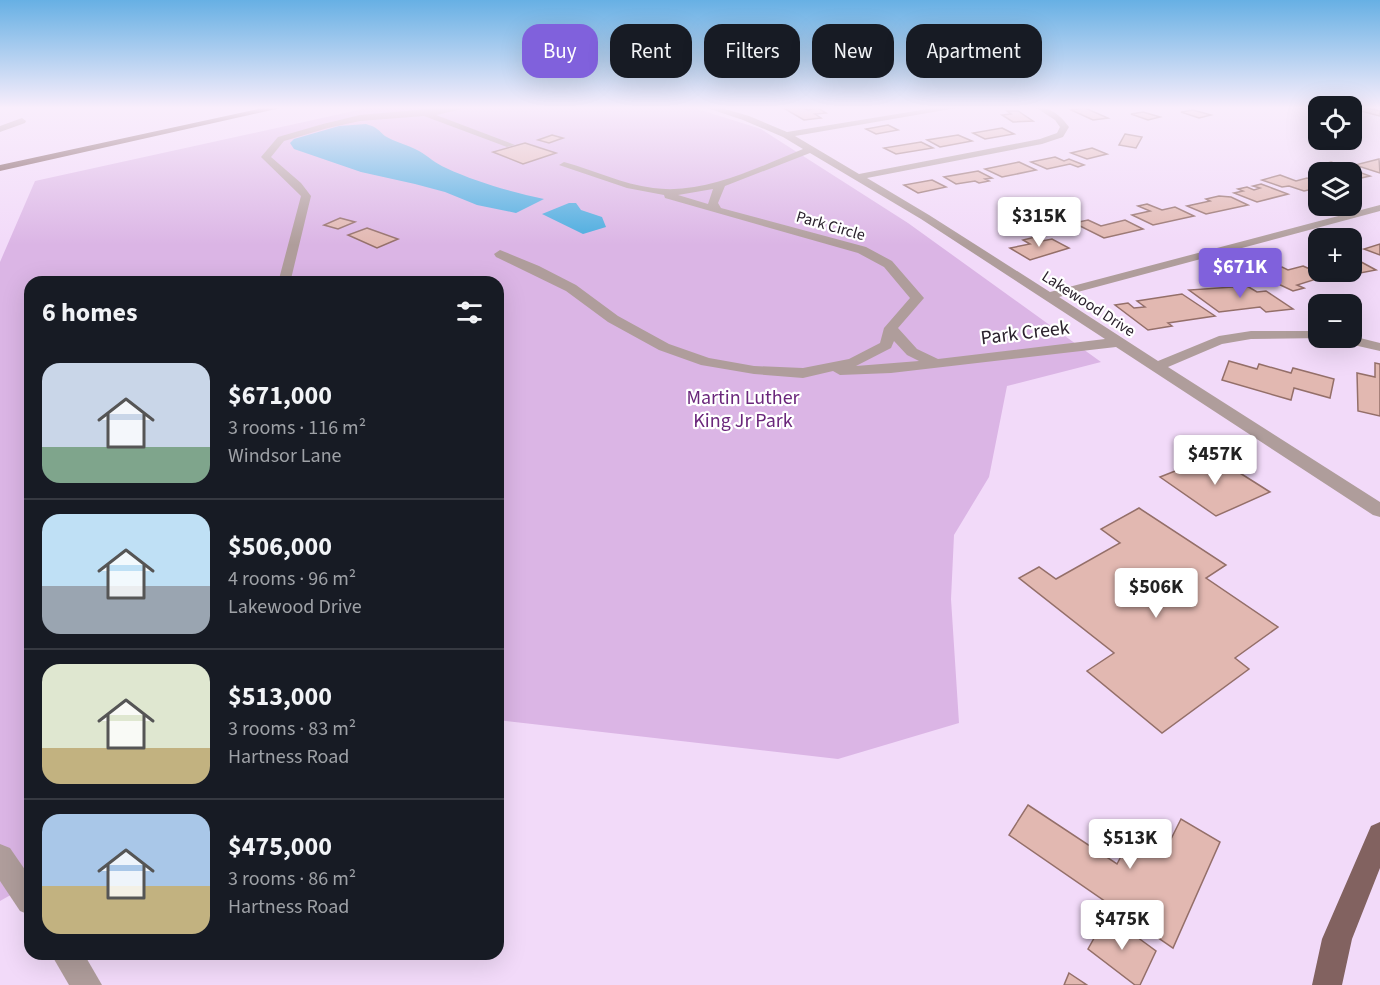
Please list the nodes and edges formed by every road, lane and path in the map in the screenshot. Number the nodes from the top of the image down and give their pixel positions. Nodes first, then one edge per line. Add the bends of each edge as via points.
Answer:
1 (69, 153) edge
2 (268, 153) edge
3 (804, 153) edge
4 (816, 153) edge
5 (981, 153) edge
6 (564, 165) dead end
7 (0, 168) edge
8 (857, 177) junction
9 (720, 186) junction
10 (654, 191) junction
11 (1380, 208) edge
12 (716, 210) junction
13 (500, 254) dead end
14 (286, 276) edge
15 (1048, 296) junction
16 (891, 328) junction
17 (1308, 335) edge
18 (1119, 342) junction
19 (1362, 343) edge
20 (1380, 347) edge
21 (936, 363) junction
22 (1157, 368) junction
23 (803, 374) junction
24 (1380, 511) edge
25 (1380, 835) edge
26 (0, 857) edge
27 (24, 892) edge
28 (70, 960) edge
29 (87, 985) edge
30 (1327, 985) edge

1 - 7 highway
2 - 14 street via 266,157 270,163 300,186 306,196
3 - 9 street
4 - 8 street, Lakewood Drive
5 - 8 street
6 - 10 street
8 - 15 street, Lakewood Drive
9 - 10 street
9 - 12 street via 713,203
10 - 12 street
11 - 15 street
12 - 16 street, Park Circle via 862,250 888,264 917,298
13 - 23 street, Park Circle via 571,288 613,319 664,347 706,362
15 - 18 street, Lakewood Drive
16 - 21 street via 912,352
16 - 23 street, Park Circle via 886,345 862,358
17 - 22 street via 1219,339
18 - 21 street, Park Creek
18 - 22 street, Lakewood Drive
19 - 20 street
21 - 23 street, Park Creek
22 - 24 street, Lakewood Drive
25 - 30 main road via 1337,939
26 - 27 street
28 - 29 street

